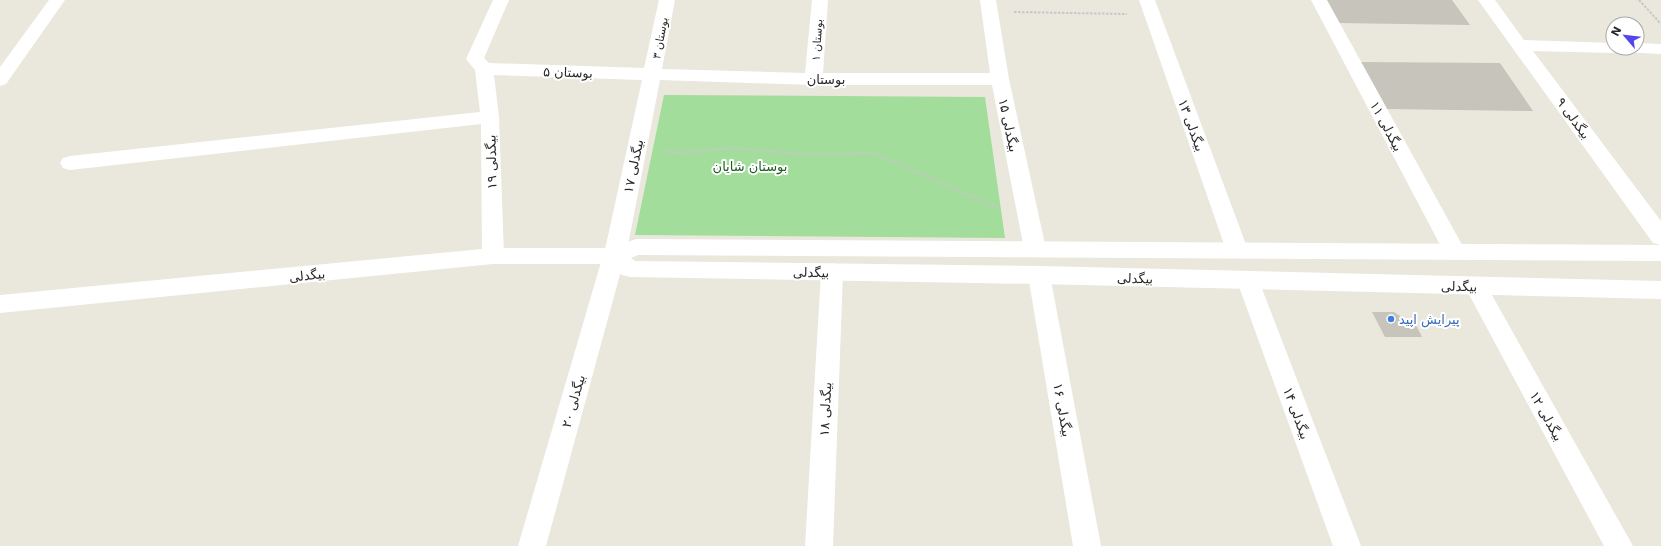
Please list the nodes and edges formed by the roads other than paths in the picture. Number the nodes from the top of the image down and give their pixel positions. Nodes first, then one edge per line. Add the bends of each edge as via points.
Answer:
1 (56, 0) edge
2 (501, 0) edge
3 (667, 0) edge
4 (820, 0) edge
5 (1319, 0) edge
6 (1486, 0) edge
7 (989, 6) edge
8 (1150, 7) edge
9 (1520, 45) junction
10 (1605, 48) edge
11 (1645, 48) edge
12 (1661, 49) edge
13 (484, 69) junction
14 (652, 75) junction
15 (814, 79) junction
16 (1000, 79) junction
17 (0, 80) edge
18 (490, 118) junction
19 (70, 163) dead end
20 (1661, 237) edge
21 (1035, 249) junction
22 (1237, 250) junction
23 (1456, 252) junction
24 (1661, 253) edge
25 (493, 256) junction
26 (614, 256) junction
27 (832, 272) junction
28 (1039, 275) junction
29 (1248, 281) junction
30 (1476, 287) junction
31 (1661, 290) edge
32 (0, 304) edge
33 (532, 546) edge
34 (819, 546) edge
35 (1087, 546) edge
36 (1346, 546) edge
37 (1619, 546) edge

1 - 17 street
2 - 13 street, بیگدلی ۱۹ via 475,59
3 - 14 street, بوستان ۳
4 - 15 street, بوستان ۱
5 - 23 street, بیگدلی ۱۱
6 - 9 street, بیگدلی ۹
7 - 16 street, بیگدلی ۱۵
8 - 22 street, بیگدلی ۱۳
9 - 10 street
9 - 20 street, بیگدلی ۹
11 - 12 street
13 - 14 street, بوستان ۵
13 - 18 street, بیگدلی ۱۹
14 - 15 street, بوستان
14 - 26 street, بیگدلی ۱۷
15 - 16 street, بوستان
16 - 21 street, بیگدلی ۱۵
18 - 19 street
18 - 25 street, بیگدلی ۱۹
21 - 22 street, بیگدلی
21 - 26 street, بیگدلی via 636,247
21 - 28 street, بیگدلی ۱۶
22 - 23 street, بیگدلی
22 - 29 street, بیگدلی ۱۳
23 - 24 street, بیگدلی
23 - 30 street, بیگدلی ۱۱
25 - 26 street, بیگدلی
25 - 32 street, بیگدلی
26 - 27 street, بیگدلی via 630,269
26 - 33 street, بیگدلی ۲۰
27 - 28 street, بیگدلی
27 - 34 street, بیگدلی ۱۸
28 - 29 street, بیگدلی
28 - 35 street, بیگدلی ۱۶
29 - 30 street, بیگدلی
29 - 36 street, بیگدلی ۱۴
30 - 31 street, بیگدلی
30 - 37 street, بیگدلی ۱۲

